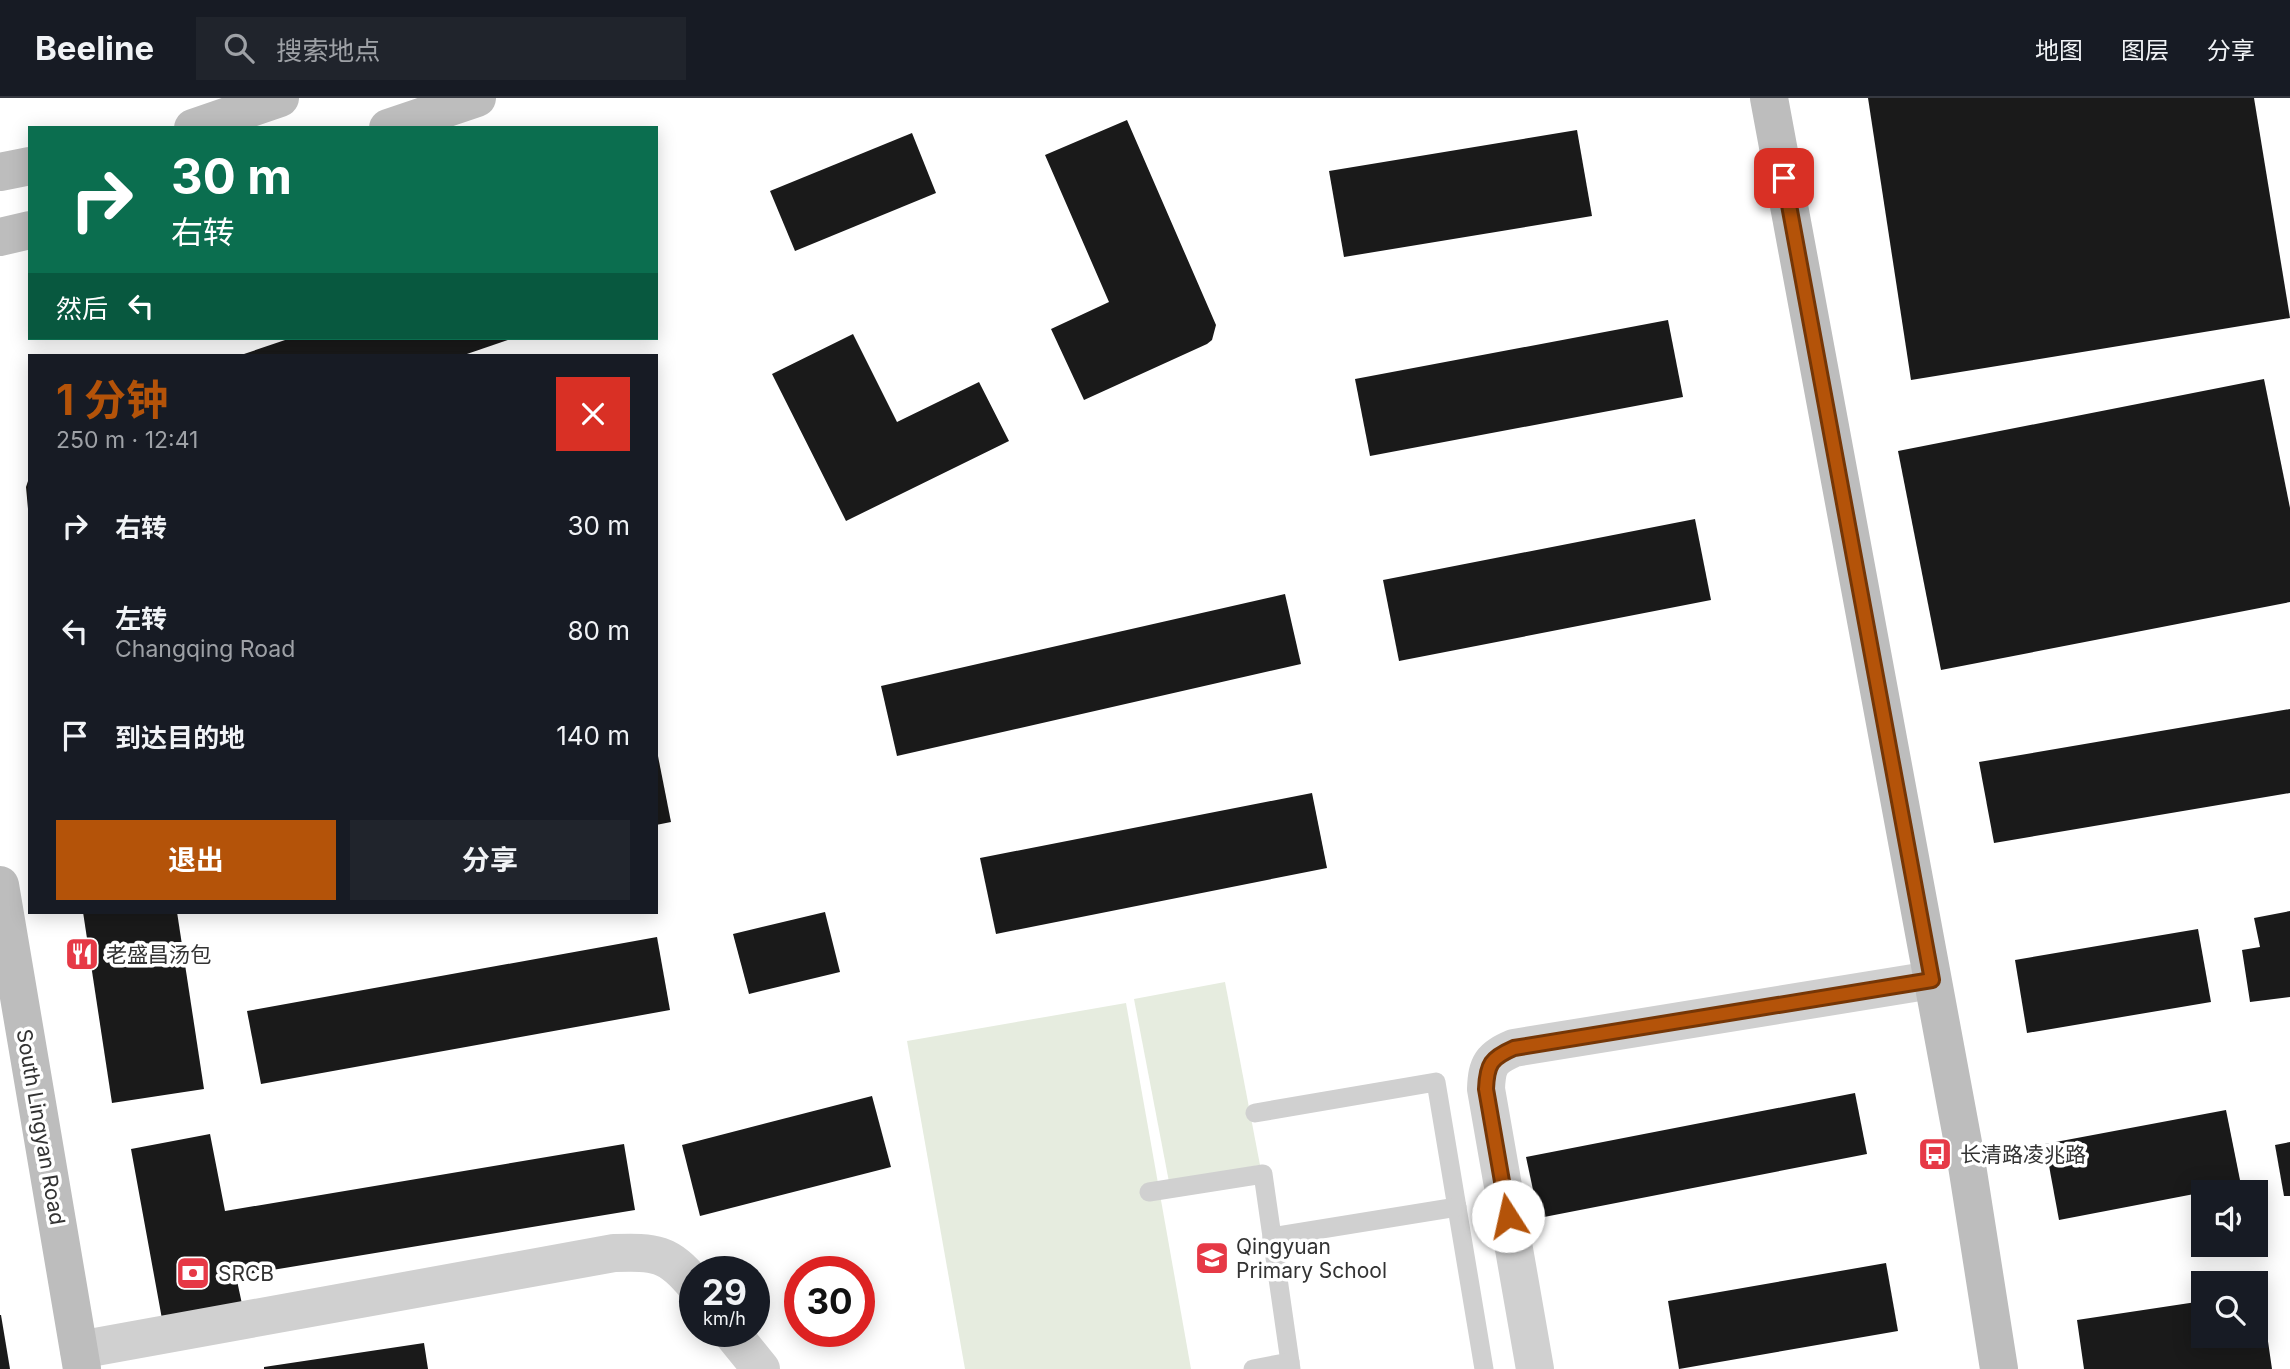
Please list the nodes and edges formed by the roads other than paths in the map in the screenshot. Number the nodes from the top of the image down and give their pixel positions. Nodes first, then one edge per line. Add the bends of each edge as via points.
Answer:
1 (280, 98) edge
2 (477, 98) edge
3 (1769, 98) edge
4 (199, 126) edge
5 (394, 126) edge
6 (28, 166) edge
7 (0, 172) edge
8 (28, 230) edge
9 (0, 237) edge
10 (0, 885) edge
11 (1932, 980) junction
12 (1255, 1113) dead end
13 (1149, 1192) dead end
14 (1457, 1207) junction
15 (1272, 1237) junction
16 (679, 1265) edge
17 (744, 1347) edge
18 (81, 1360) edge
19 (1291, 1366) edge
20 (761, 1369) edge
21 (1253, 1369) edge
22 (1484, 1369) edge
23 (1535, 1369) edge
24 (1999, 1369) edge

1 - 4 main road
2 - 5 main road
3 - 11 main road
6 - 7 main road
8 - 9 main road
10 - 18 main road, South Lingyan Road
11 - 23 street via 1514,1048 1496,1056 1487,1071 1486,1089
11 - 24 main road
12 - 14 lane via 1436,1082
13 - 15 lane via 1263,1174
14 - 15 lane
14 - 22 lane
15 - 19 lane
16 - 18 street via 649,1252 614,1253
17 - 20 street
19 - 21 lane

